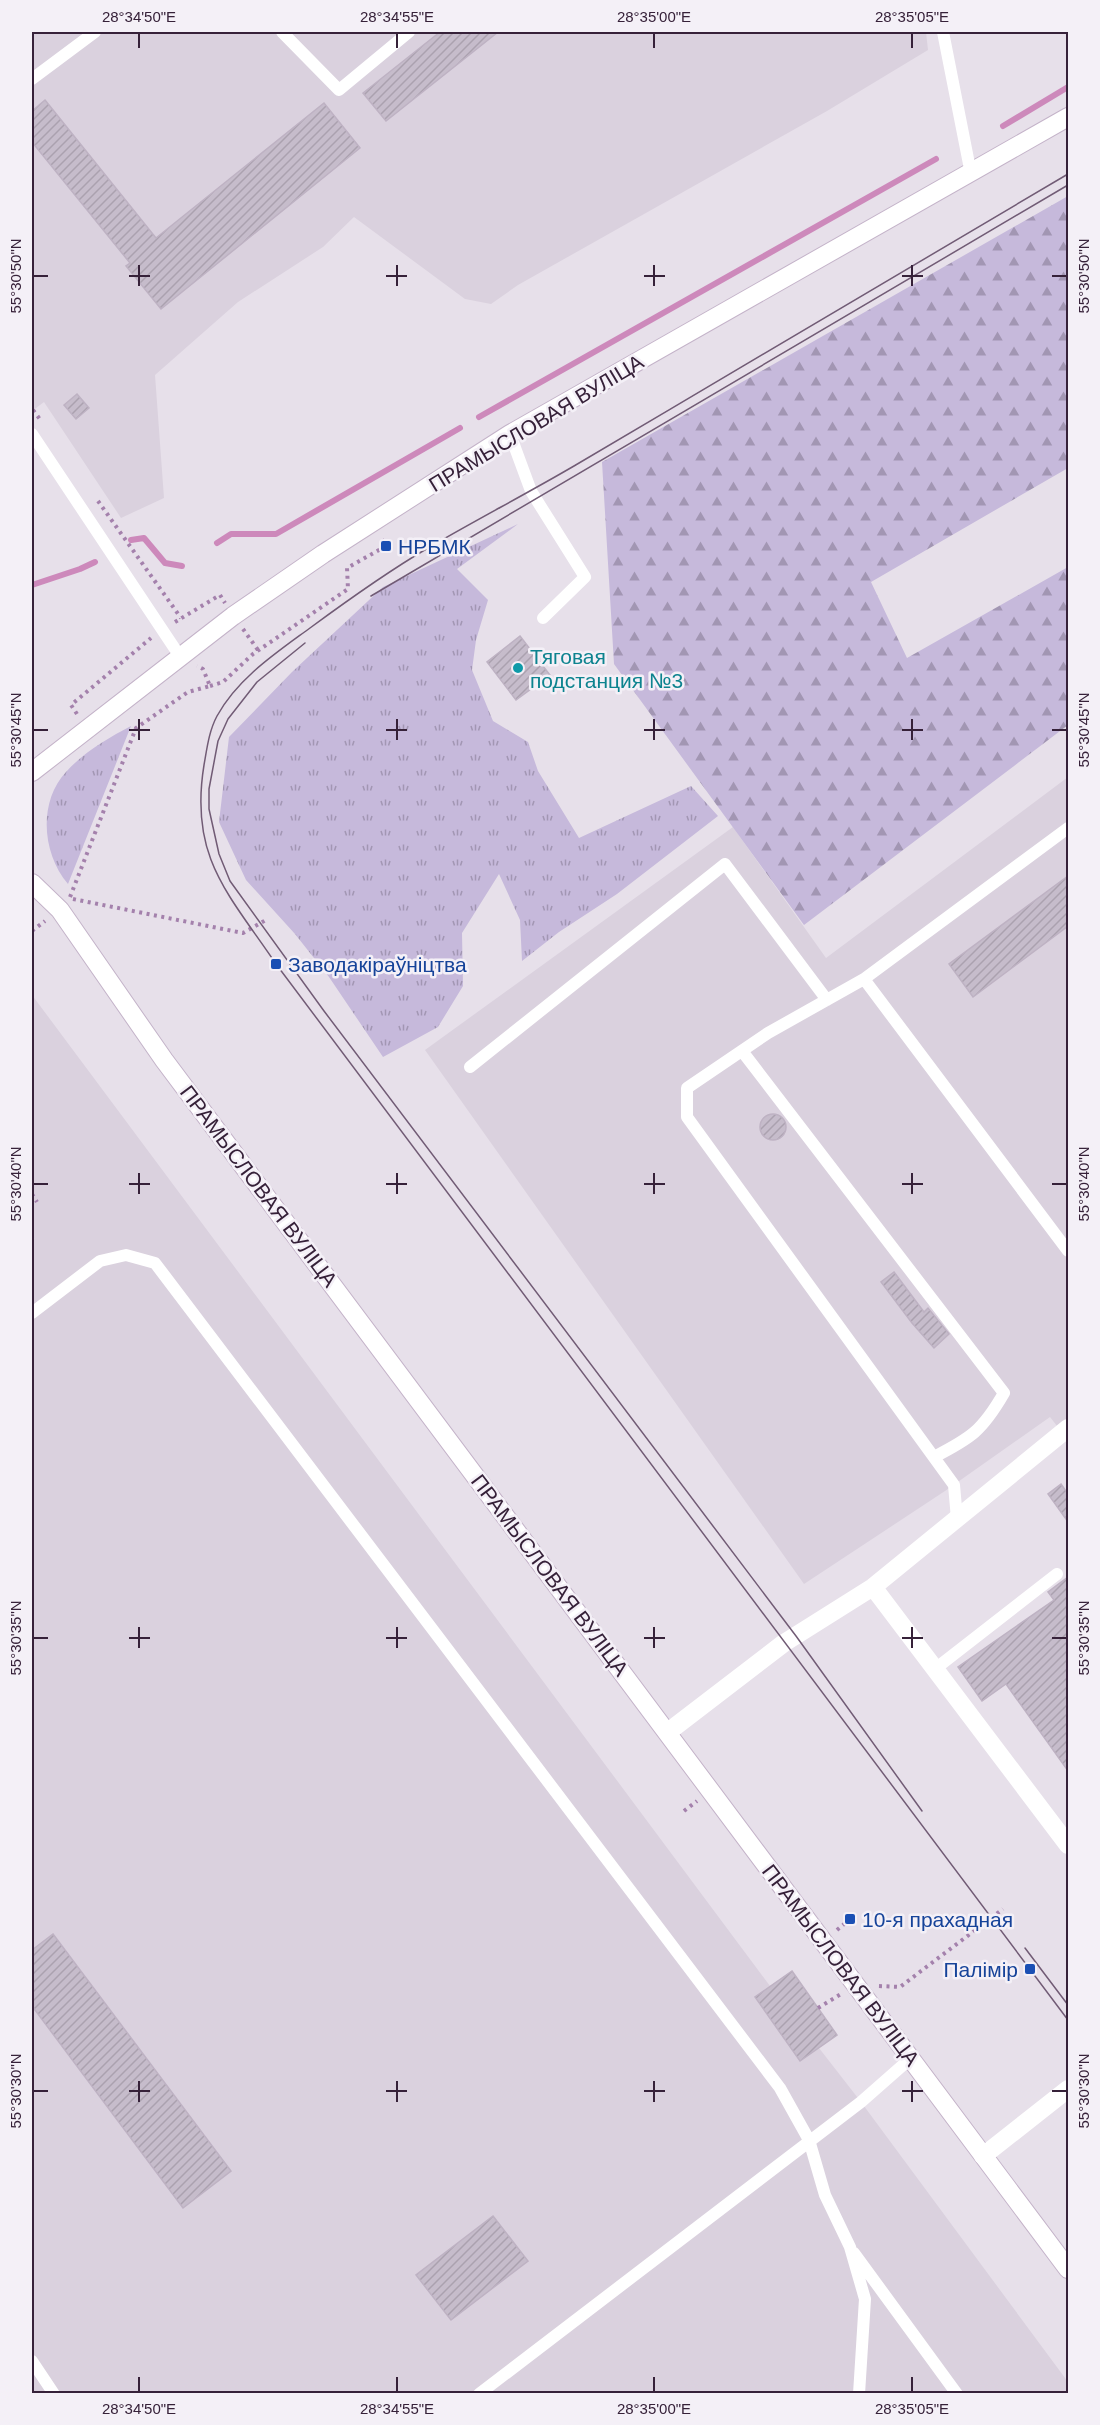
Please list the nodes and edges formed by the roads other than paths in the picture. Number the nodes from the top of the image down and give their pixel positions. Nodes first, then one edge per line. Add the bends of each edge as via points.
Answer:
1 (95, 32) edge
2 (282, 32) edge
3 (409, 32) edge
4 (943, 32) edge
5 (32, 79) edge
6 (1068, 117) edge
7 (971, 174) junction
8 (32, 434) edge
9 (510, 434) junction
10 (543, 618) dead end
11 (181, 657) junction
12 (32, 772) edge
13 (1068, 828) edge
14 (32, 883) edge
15 (864, 979) junction
16 (826, 1000) junction
17 (742, 1051) junction
18 (470, 1067) dead end
19 (1068, 1251) edge
20 (32, 1313) edge
21 (1068, 1428) edge
22 (934, 1457) junction
23 (957, 1519) junction
24 (1057, 1574) dead end
25 (873, 1587) junction
26 (935, 1669) junction
27 (668, 1732) junction
28 (1068, 1845) edge
29 (911, 2058) junction
30 (1068, 2089) edge
31 (809, 2140) junction
32 (983, 2156) junction
33 (850, 2247) junction
34 (1068, 2269) edge
35 (32, 2361) edge
36 (54, 2394) edge
37 (478, 2394) edge
38 (859, 2394) edge
39 (957, 2394) edge

1 - 5 lane
2 - 3 lane via 339,90
4 - 7 lane
6 - 7 main road, ПРАМЫСЛОВАЯ ВУЛІЦА
7 - 9 main road, ПРАМЫСЛОВАЯ ВУЛІЦА
8 - 11 lane
9 - 10 lane via 531,491 585,577
9 - 11 main road, ПРАМЫСЛОВАЯ ВУЛІЦА via 323,554
11 - 12 main road, ПРАМЫСЛОВАЯ ВУЛІЦА
13 - 15 lane
14 - 27 main road, ПРАМЫСЛОВАЯ ВУЛІЦА via 65,904 164,1060
15 - 16 lane
15 - 19 lane
16 - 17 lane
16 - 18 lane via 725,864
17 - 22 lane via 687,1088 687,1117
17 - 22 lane via 1004,1394 990,1417 968,1439
20 - 31 lane via 100,1261 126,1255 155,1263 780,2088
21 - 23 main road
22 - 23 lane via 954,1485
23 - 25 main road
24 - 26 lane
25 - 26 main road
25 - 27 main road via 784,1643
26 - 28 main road
27 - 29 main road, ПРАМЫСЛОВАЯ ВУЛІЦА
29 - 31 lane
29 - 32 main road, ПРАМЫСЛОВАЯ ВУЛІЦА
30 - 32 main road
31 - 33 lane via 825,2195
31 - 37 lane
32 - 34 main road, ПРАМЫСЛОВАЯ ВУЛІЦА
33 - 38 lane via 865,2299
33 - 39 lane
35 - 36 lane

